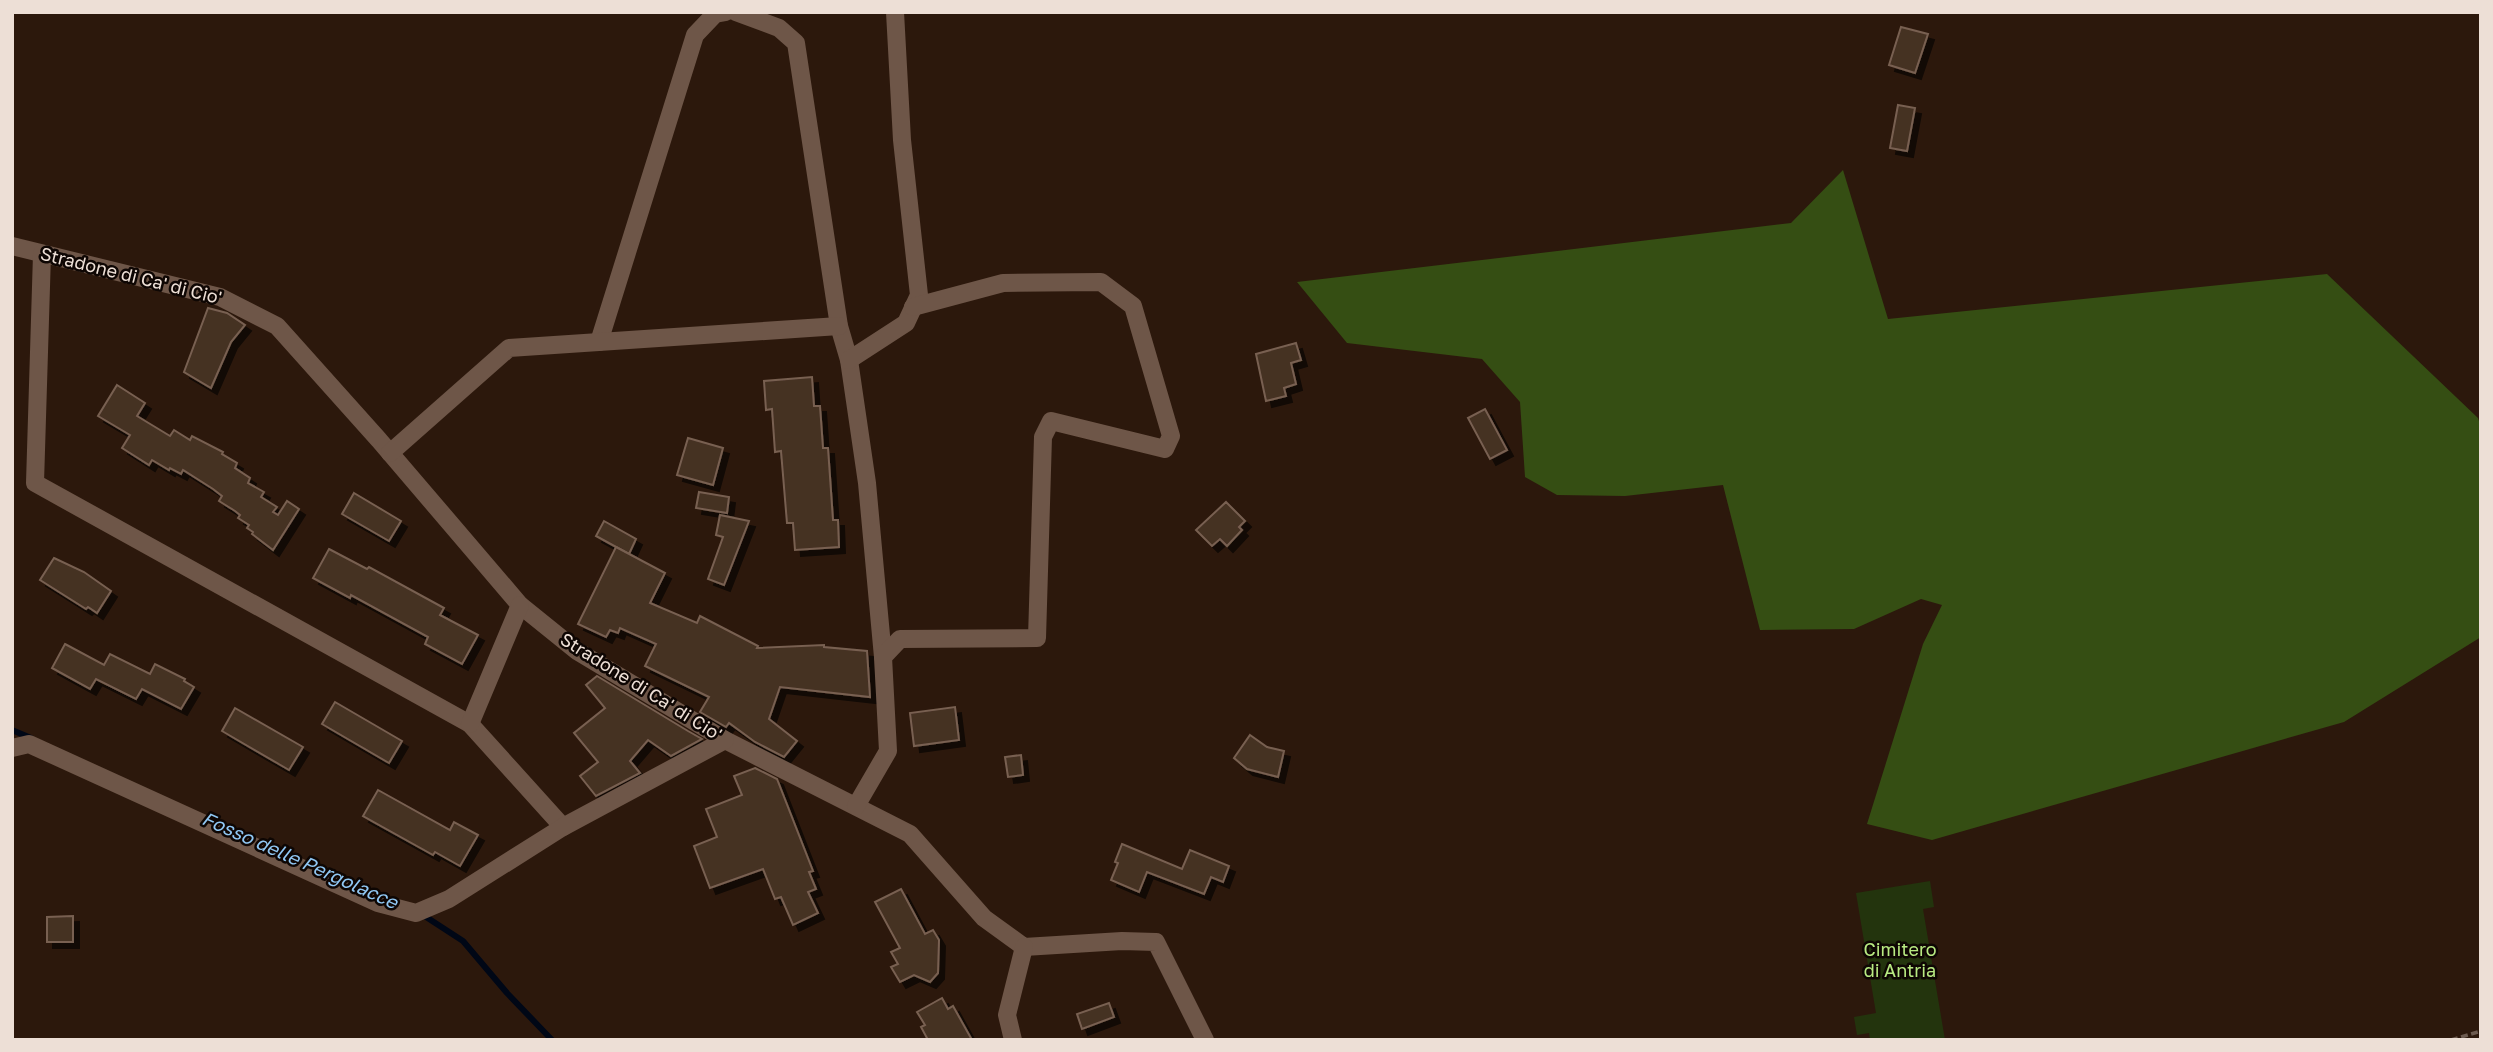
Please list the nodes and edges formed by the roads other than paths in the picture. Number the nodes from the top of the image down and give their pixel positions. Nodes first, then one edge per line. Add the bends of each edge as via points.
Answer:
1 (726, 12) edge
2 (736, 12) edge
3 (895, 12) edge
4 (12, 246) edge
5 (42, 254) junction
6 (913, 307) junction
7 (839, 326) junction
8 (599, 342) junction
9 (849, 360) junction
10 (390, 453) junction
11 (520, 605) junction
12 (883, 657) junction
13 (470, 724) junction
14 (725, 740) junction
15 (12, 748) edge
16 (856, 806) junction
17 (563, 827) junction
18 (1024, 947) junction
19 (1013, 1040) edge
20 (1205, 1040) edge

1 - 8 street via 715,14 695,35
2 - 7 street via 779,28 796,43
3 - 6 street via 902,140 919,295
4 - 5 street, Stradone di Ca' di Cio'
5 - 10 street, Stradone di Ca' di Cio' via 220,297 277,326
5 - 13 street via 35,483
6 - 9 street via 906,323
6 - 12 street via 1003,283 1101,282 1133,306 1171,436 1165,449 1051,421 1043,437 1037,638 900,639
7 - 8 street
7 - 9 street
8 - 10 street via 509,348
9 - 12 street via 867,483
10 - 11 street, Stradone di Ca' di Cio'
11 - 13 street
11 - 14 street, Stradone di Ca' di Cio' via 577,651
12 - 16 street via 888,751
13 - 17 street
14 - 16 street, Stradone di Ca' di Cio'
14 - 17 street
15 - 17 street via 29,744 378,903 416,913 449,899
16 - 18 street, Stradone di Ca' di Cio' via 910,834 984,918
18 - 19 street via 1007,1015
18 - 20 street via 1156,942

